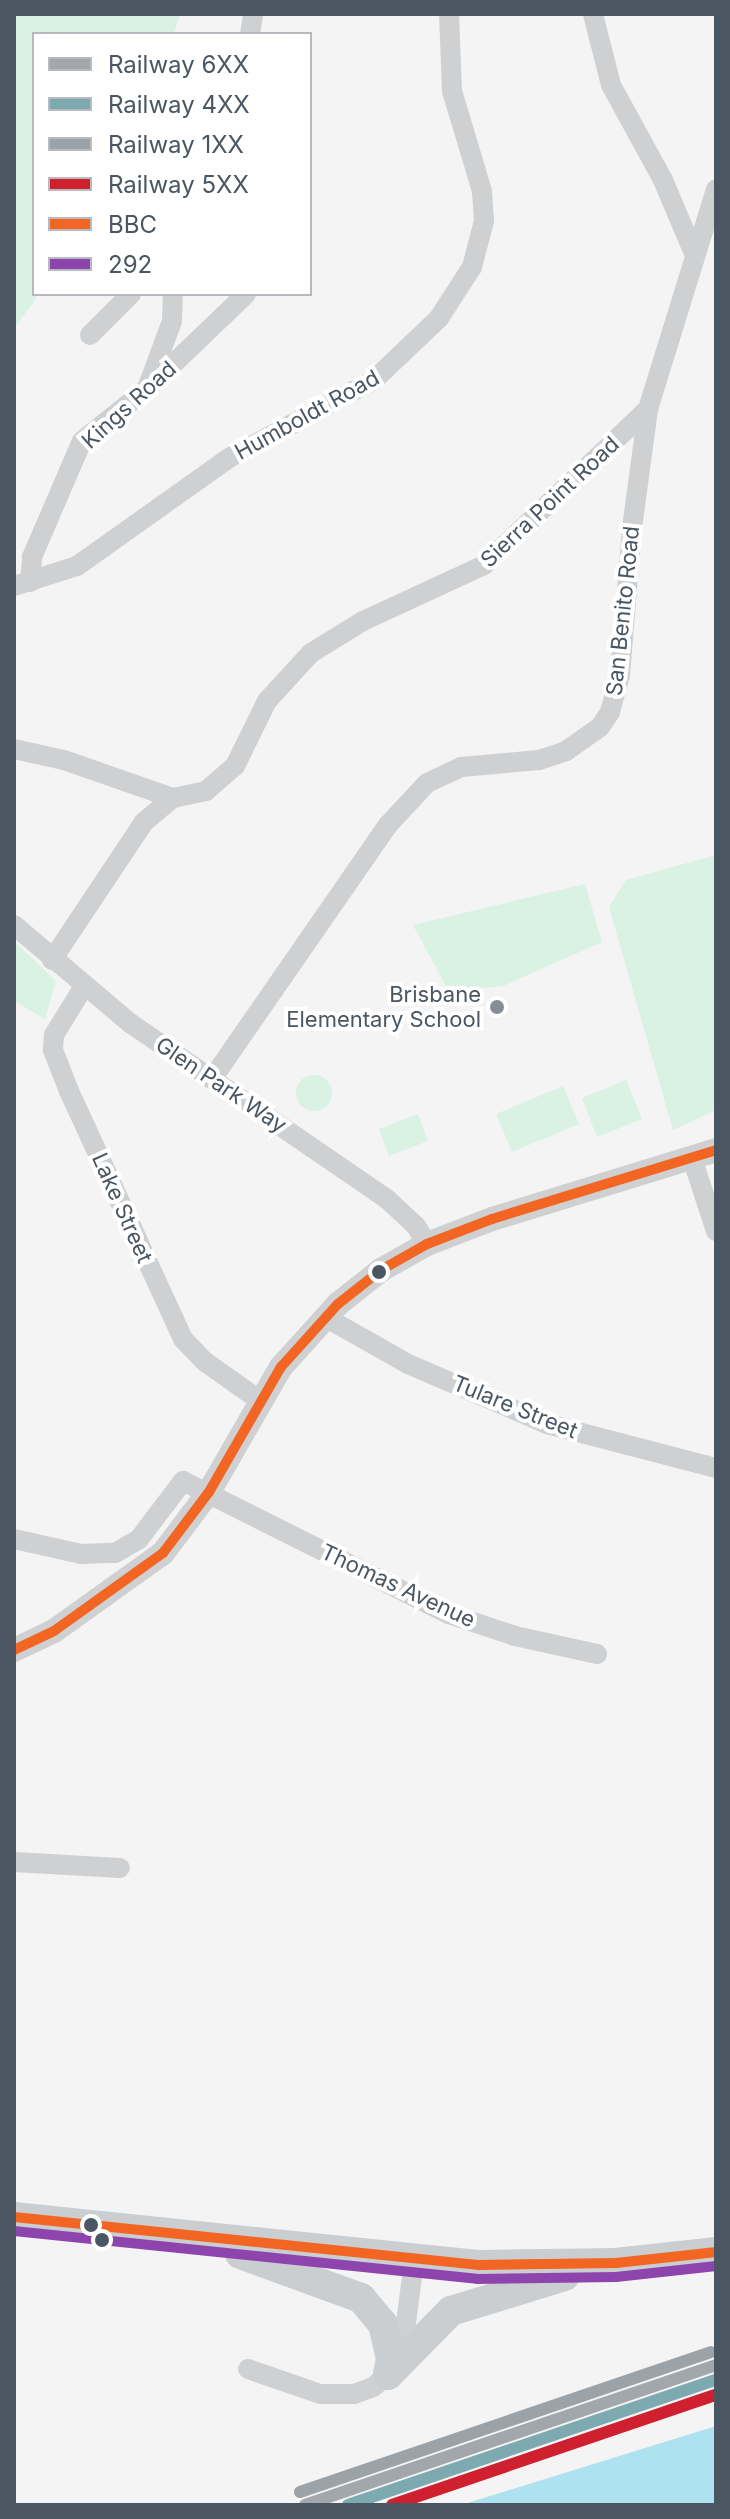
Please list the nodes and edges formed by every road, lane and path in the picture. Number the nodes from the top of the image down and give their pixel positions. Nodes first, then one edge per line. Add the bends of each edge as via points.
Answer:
1 (449, 14) edge
2 (593, 14) edge
3 (716, 189) edge
4 (693, 251) junction
5 (129, 296) edge
6 (173, 296) edge
7 (244, 296) edge
8 (90, 335) dead end
9 (147, 389) junction
10 (648, 409) junction
11 (22, 584) edge
12 (14, 749) edge
13 (173, 798) junction
14 (14, 925) edge
15 (52, 960) junction
16 (83, 988) junction
17 (212, 1079) junction
18 (716, 1150) edge
19 (692, 1158) junction
20 (716, 1231) edge
21 (427, 1244) junction
22 (325, 1317) junction
23 (259, 1400) junction
24 (716, 1468) edge
25 (209, 1492) junction
26 (14, 1539) edge
27 (14, 1650) edge
28 (597, 1654) dead end
29 (14, 1862) edge
30 (120, 1868) dead end
31 (14, 2217) edge
32 (185, 2235) junction
33 (716, 2252) edge
34 (414, 2261) junction
35 (616, 2263) junction
36 (248, 2369) dead end
37 (388, 2375) junction

1 - 11 street, Humboldt Road via 452,91 482,191 484,221 470,271 439,318 374,380 229,458 77,566
2 - 4 street via 611,85 663,180
3 - 4 street, San Benito Road
4 - 10 street, San Benito Road
5 - 8 street
6 - 9 street via 172,321
7 - 9 street, Kings Road
9 - 11 street, Kings Road via 82,441
10 - 13 street, Sierra Point Road via 484,565 363,621 311,653 267,701 229,774 206,791
10 - 17 street, San Benito Road via 620,675 610,712 600,727 566,751 539,760 461,767 427,783 388,825
12 - 13 street via 64,760
13 - 15 street via 144,822
14 - 15 street, Glen Park Way
15 - 16 street, Glen Park Way
16 - 17 street, Glen Park Way
16 - 23 street, Lake Street via 54,1035 53,1050 69,1091 183,1339 204,1361
17 - 21 street, Glen Park Way via 387,1199
18 - 19 street
19 - 20 street
19 - 21 street
21 - 22 street via 381,1270
22 - 23 street
22 - 24 street, Tulare Street via 408,1364 547,1424
23 - 25 street
25 - 26 street via 183,1481 139,1539 115,1553 81,1554
25 - 27 street via 173,1543 140,1572 54,1631
25 - 28 street, Thomas Avenue via 449,1614 515,1636
29 - 30 street
31 - 32 main road
32 - 34 main road
32 - 37 main road via 361,2298 383,2324 391,2359
33 - 35 main road
34 - 35 main road
34 - 37 street via 403,2346
35 - 37 main road via 451,2311
36 - 37 street via 337,2396 373,2387

